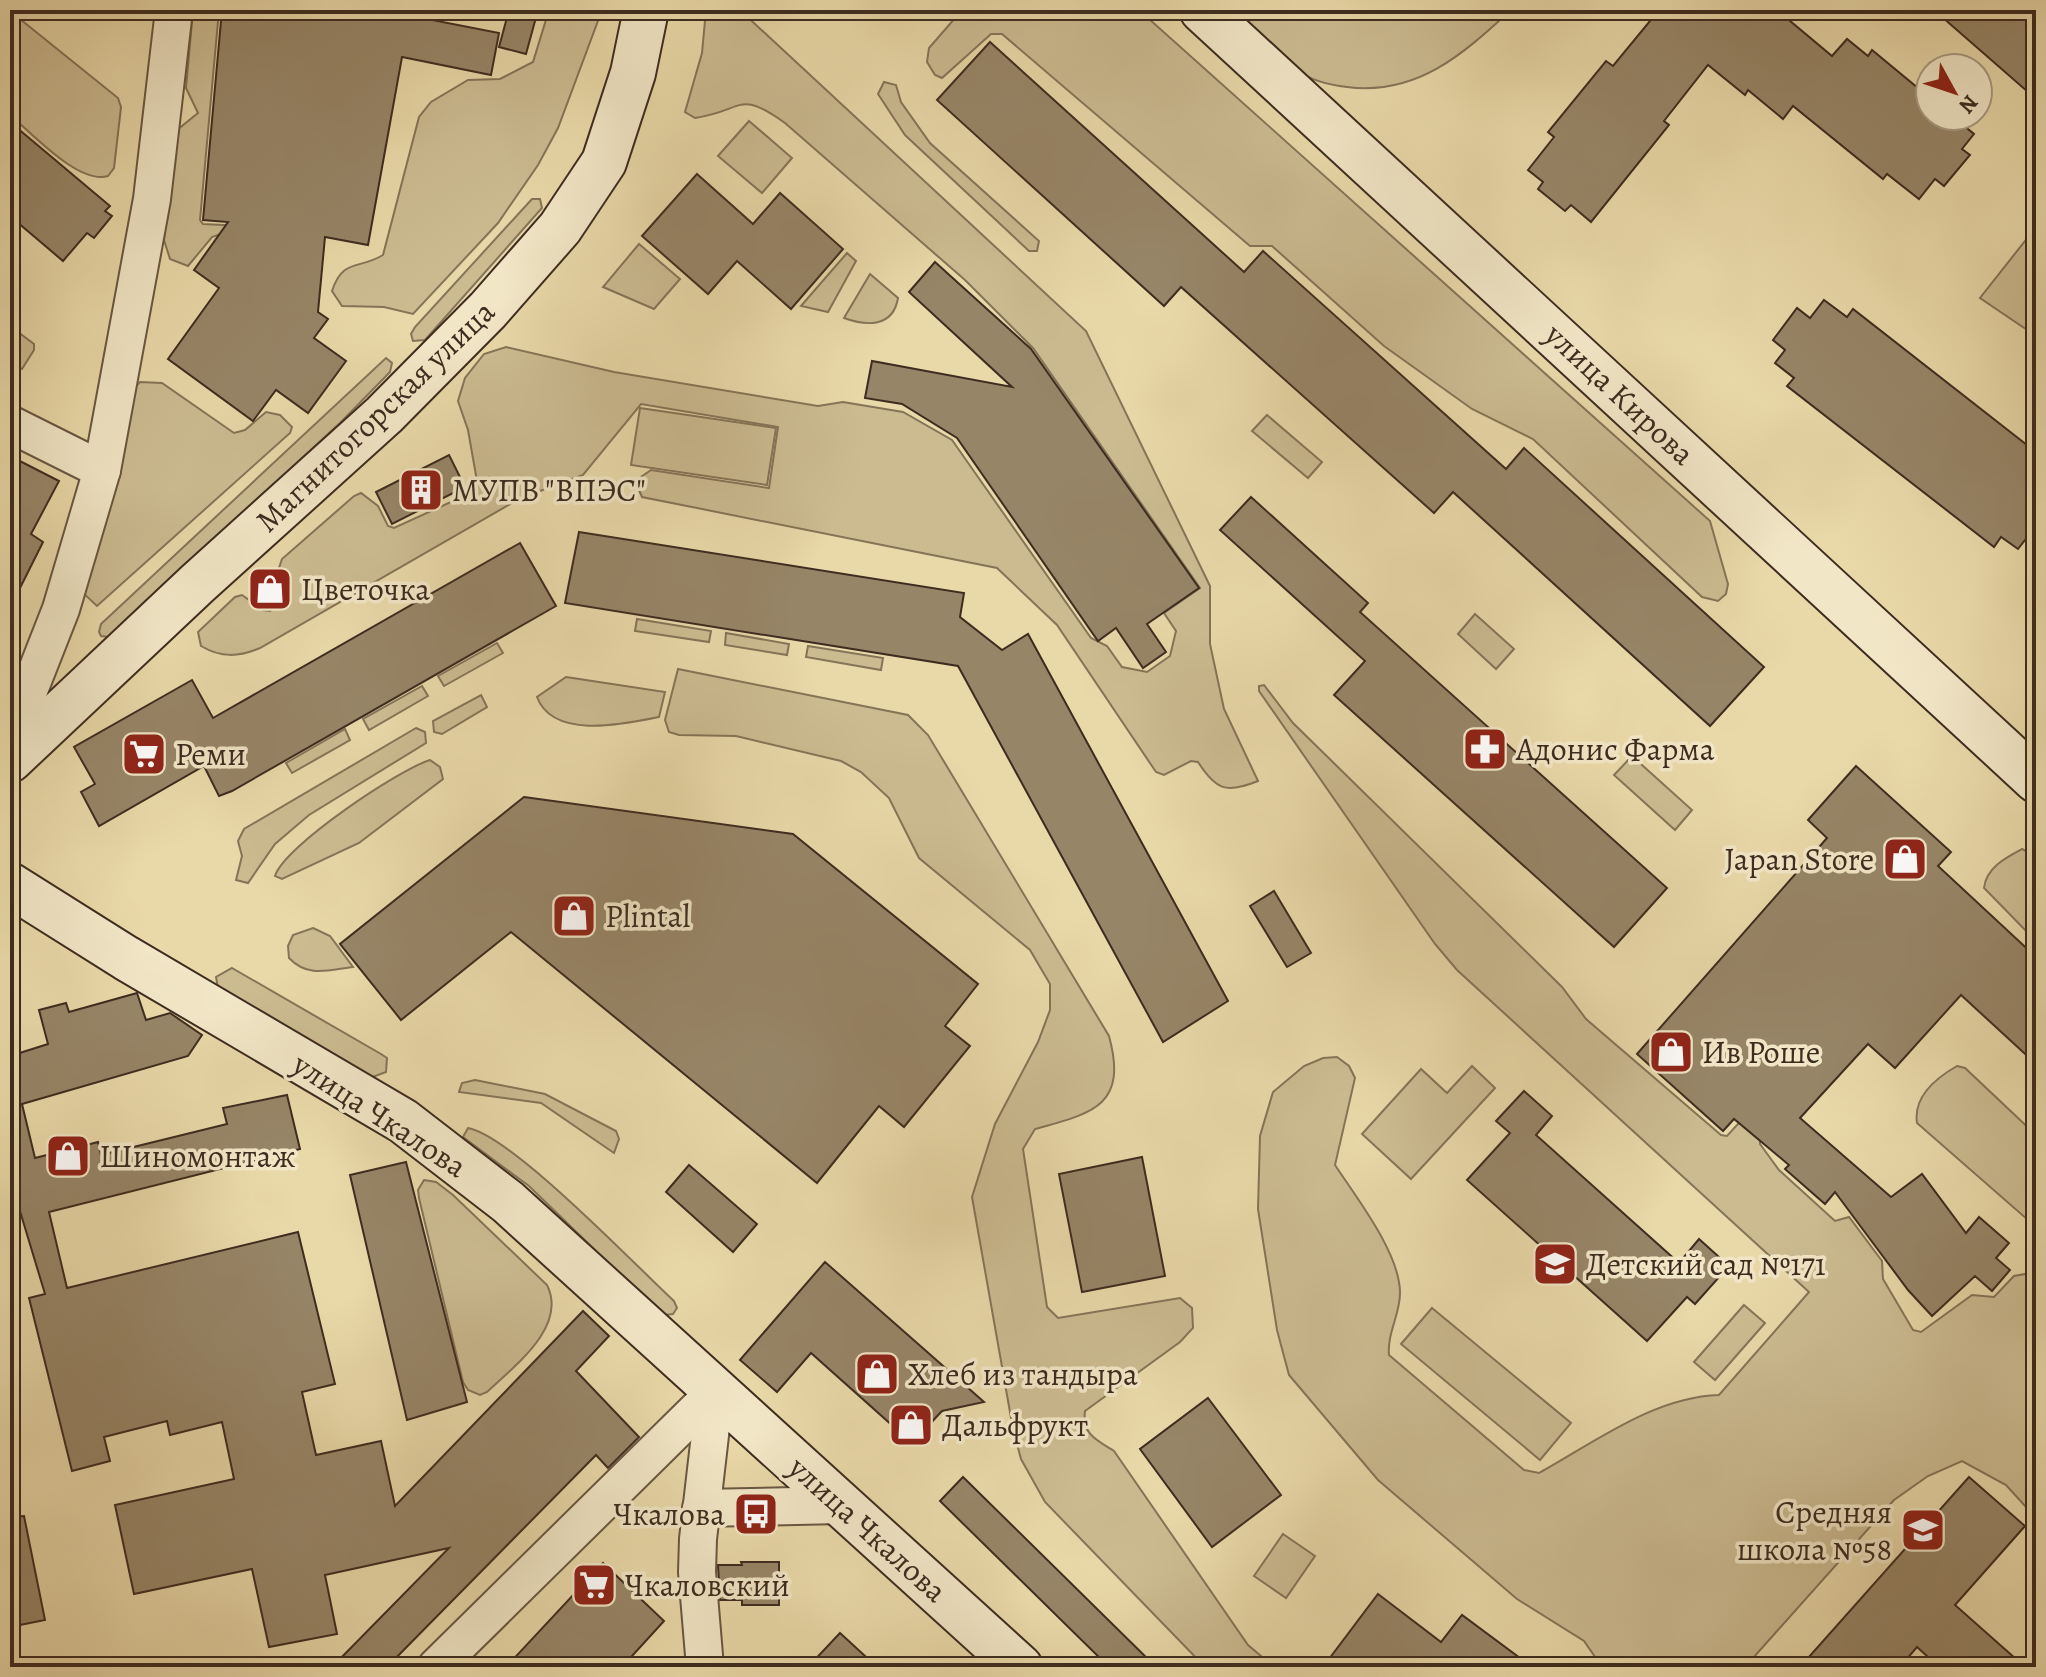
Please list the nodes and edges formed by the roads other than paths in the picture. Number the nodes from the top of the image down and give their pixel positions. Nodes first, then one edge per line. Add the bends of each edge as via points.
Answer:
1 (174, 10) edge
2 (646, 10) edge
3 (1202, 10) edge
4 (10, 424) edge
5 (102, 470) junction
6 (10, 739) edge
7 (10, 760) edge
8 (2036, 780) edge
9 (10, 885) edge
10 (715, 1392) junction
11 (842, 1505) junction
12 (701, 1508) junction
13 (436, 1667) edge
14 (705, 1667) edge
15 (1020, 1667) edge

1 - 5 street via 152,199
2 - 7 main road, Магнитогорская улица via 633,73 604,162 560,228 384,415
3 - 8 main road, улица Кирова
4 - 5 street
5 - 6 street via 61,609
9 - 10 main road, улица Чкалова via 421,1135 508,1202
10 - 11 main road, улица Чкалова
10 - 12 street
10 - 13 street
11 - 12 street
11 - 15 main road, улица Чкалова
12 - 14 street via 697,1572

